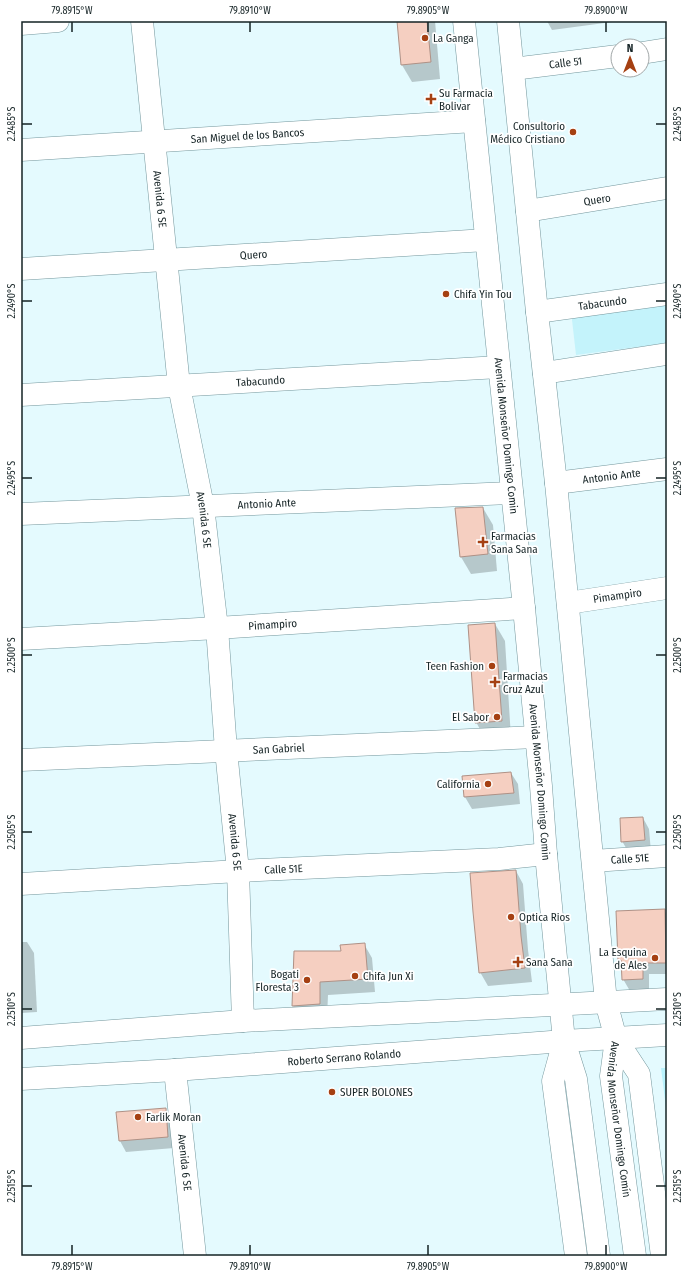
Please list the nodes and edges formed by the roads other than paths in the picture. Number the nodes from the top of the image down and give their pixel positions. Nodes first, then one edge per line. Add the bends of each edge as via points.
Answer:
1 (58, 21) edge
2 (142, 21) edge
3 (464, 21) edge
4 (508, 21) edge
5 (21, 24) edge
6 (667, 49) edge
7 (650, 51) edge
8 (610, 57) edge
9 (513, 69) junction
10 (474, 121) junction
11 (154, 141) junction
12 (21, 150) edge
13 (667, 188) edge
14 (527, 211) junction
15 (486, 240) junction
16 (166, 260) junction
17 (21, 269) edge
18 (667, 294) edge
19 (537, 312) junction
20 (667, 354) edge
21 (499, 367) junction
22 (544, 373) junction
23 (179, 386) junction
24 (21, 395) edge
25 (667, 468) edge
26 (556, 483) junction
27 (512, 493) junction
28 (203, 506) junction
29 (21, 514) edge
30 (667, 588) edge
31 (568, 603) junction
32 (524, 608) junction
33 (217, 628) junction
34 (21, 639) edge
35 (536, 736) junction
36 (226, 750) junction
37 (21, 760) edge
38 (546, 854) junction
39 (667, 856) edge
40 (593, 862) junction
41 (238, 871) junction
42 (21, 884) edge
43 (667, 999) edge
44 (606, 1002) junction
45 (560, 1005) junction
46 (243, 1021) junction
47 (667, 1035) edge
48 (21, 1038) edge
49 (616, 1039) junction
50 (564, 1041) junction
51 (175, 1070) junction
52 (21, 1079) edge
53 (195, 1256) edge
54 (576, 1256) edge
55 (599, 1256) edge
56 (635, 1256) edge
57 (662, 1256) edge

1 - 5 street
2 - 11 street, Avenida 6 SE
3 - 10 street, Avenida Monseñor Domingo Comin
4 - 9 street
6 - 7 street
8 - 9 street, Calle 51
9 - 14 street
10 - 11 street, San Miguel de los Bancos
10 - 15 street, Avenida Monseñor Domingo Comin
11 - 12 street, San Miguel de los Bancos
11 - 16 street, Avenida 6 SE
13 - 14 street, Quero
14 - 19 street
15 - 16 street, Quero
15 - 21 street, Avenida Monseñor Domingo Comin
16 - 17 street, Quero
16 - 23 street, Avenida 6 SE
18 - 19 street, Tabacundo
19 - 22 street
20 - 22 street
21 - 23 street, Tabacundo
21 - 27 street, Avenida Monseñor Domingo Comin
22 - 26 street
23 - 24 street, Tabacundo
23 - 28 street, Avenida 6 SE
25 - 26 street, Antonio Ante
26 - 31 street
27 - 28 street, Antonio Ante
27 - 32 street, Avenida Monseñor Domingo Comin
28 - 29 street, Antonio Ante
28 - 33 street, Avenida 6 SE
30 - 31 street, Pimampiro
31 - 40 street
32 - 33 street, Pimampiro
32 - 35 street, Avenida Monseñor Domingo Comin
33 - 34 street, Pimampiro
33 - 36 street, Avenida 6 SE
35 - 36 street, San Gabriel
35 - 38 street, Avenida Monseñor Domingo Comin
36 - 37 street, San Gabriel
36 - 41 street, Avenida 6 SE
38 - 41 street, Calle 51E via 499,859
38 - 45 street, Avenida Monseñor Domingo Comin
39 - 40 street, Calle 51E
40 - 44 street
41 - 42 street, Calle 51E
41 - 46 street, Avenida 6 SE
43 - 44 street
44 - 45 street
44 - 49 street
45 - 46 street
45 - 50 street, Avenida Monseñor Domingo Comin
46 - 48 street
47 - 49 street, Roberto Serrano Rolando
49 - 50 street, Roberto Serrano Rolando
49 - 56 street, Avenida Monseñor Domingo Comín via 612,1076
49 - 57 street, Avenida Monseñor Domingo Comín via 639,1074
50 - 51 street, Roberto Serrano Rolando
50 - 54 street via 553,1081
50 - 55 street via 576,1079
51 - 52 street, Roberto Serrano Rolando
51 - 53 street, Avenida 6 SE

